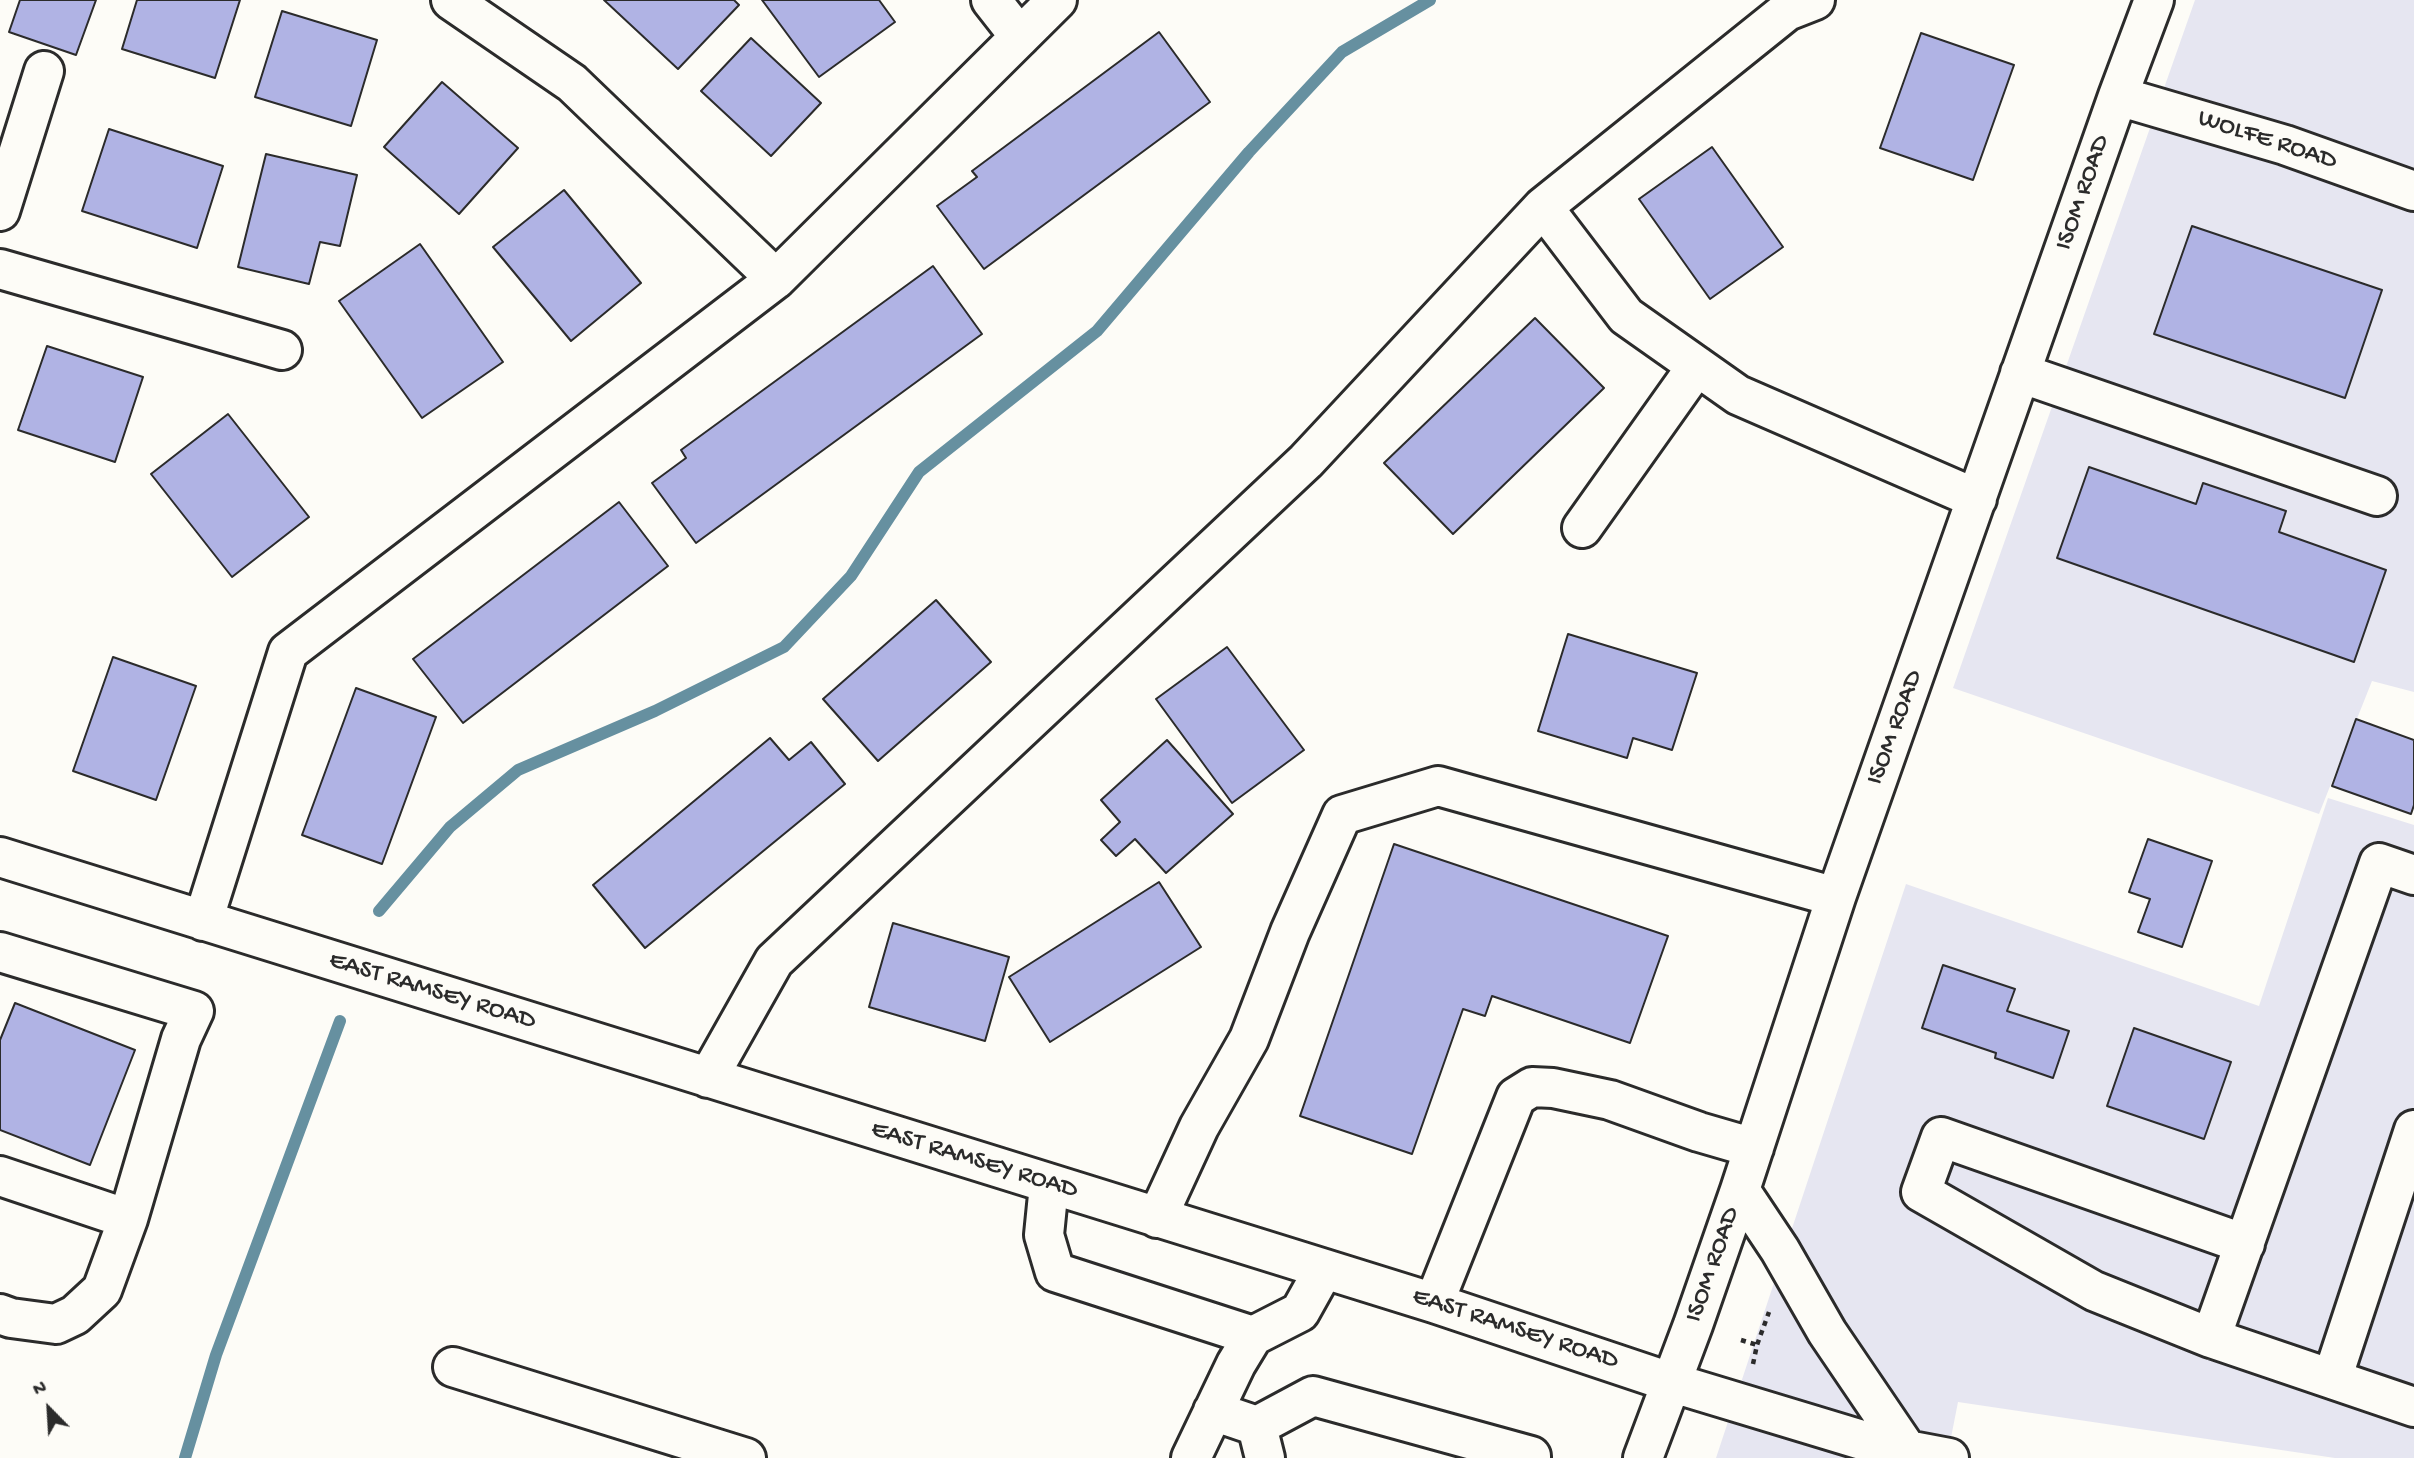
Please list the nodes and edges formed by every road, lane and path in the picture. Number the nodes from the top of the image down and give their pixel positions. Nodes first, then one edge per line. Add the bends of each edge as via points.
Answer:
1 (451, 0) edge
2 (991, 0) edge
3 (1057, 0) edge
4 (1815, 0) edge
5 (2154, 0) edge
6 (1020, 37) junction
7 (44, 71) dead end
8 (2118, 96) junction
9 (2414, 191) edge
10 (1543, 207) junction
11 (0, 211) edge
12 (0, 270) edge
13 (776, 279) junction
14 (282, 350) dead end
15 (1697, 366) junction
16 (2020, 373) junction
17 (2377, 496) dead end
18 (1978, 499) junction
19 (1582, 528) dead end
20 (0, 857) edge
21 (2414, 876) edge
22 (1836, 897) junction
23 (203, 921) junction
24 (0, 952) edge
25 (708, 1077) junction
26 (2414, 1130) edge
27 (1754, 1148) junction
28 (0, 1176) edge
29 (1049, 1185) junction
30 (1740, 1190) junction
31 (1157, 1218) junction
32 (128, 1219) junction
33 (2245, 1244) junction
34 (1324, 1269) junction
35 (1434, 1303) junction
36 (1770, 1308) dead end
37 (0, 1314) edge
38 (1253, 1336) junction
39 (2211, 1338) junction
40 (1741, 1339) dead end
41 (1757, 1345) junction
42 (1753, 1365) dead end
43 (453, 1367) dead end
44 (2332, 1379) junction
45 (1670, 1382) junction
46 (2414, 1407) edge
47 (1213, 1412) junction
48 (1261, 1442) edge
49 (1907, 1450) junction
50 (746, 1458) edge
51 (1191, 1458) edge
52 (1531, 1458) edge
53 (1643, 1458) edge
54 (1949, 1458) edge

1 - 13 street via 572,83
2 - 6 street
3 - 6 street
4 - 10 street via 1787,11
5 - 8 street, ISOM ROAD
6 - 13 street
7 - 11 street
8 - 9 street, WOLFE ROAD via 2285,145
8 - 16 street, ISOM ROAD
10 - 15 street via 1626,316
10 - 25 street via 1306,461 774,961
12 - 14 street
13 - 23 street via 288,652
15 - 18 street via 1738,395
15 - 19 street
16 - 17 street
16 - 18 street, ISOM ROAD
18 - 22 street, ISOM ROAD
20 - 23 street, EAST RAMSEY ROAD
21 - 33 street via 2379,863
22 - 27 street, ISOM ROAD
22 - 31 street via 1438,786 1342,815 1249,1039 1199,1127
23 - 25 street, EAST RAMSEY ROAD
24 - 32 street via 194,1011 181,1039
25 - 29 street, EAST RAMSEY ROAD
26 - 44 street
27 - 30 street, ISOM ROAD
27 - 35 street via 1610,1100 1532,1087 1516,1097
28 - 32 street
29 - 31 street, EAST RAMSEY ROAD
29 - 38 street via 1044,1235 1055,1272
30 - 45 street, ISOM ROAD
30 - 49 street via 1827,1332
31 - 34 street, EAST RAMSEY ROAD
32 - 37 street via 102,1290 75,1315 56,1324
33 - 39 street
33 - 39 street via 1941,1136 1921,1192 2094,1291
34 - 35 street, EAST RAMSEY ROAD
34 - 38 street via 1300,1312
35 - 45 street, EAST RAMSEY ROAD
36 - 41 path
38 - 47 street
39 - 44 street
40 - 41 path
41 - 42 path
43 - 50 street
44 - 46 street
45 - 49 street, EAST RAMSEY ROAD
45 - 53 street, ISOM ROAD
47 - 48 street
47 - 51 street
48 - 52 street via 1313,1396
49 - 54 street, EAST RAMSEY ROAD

